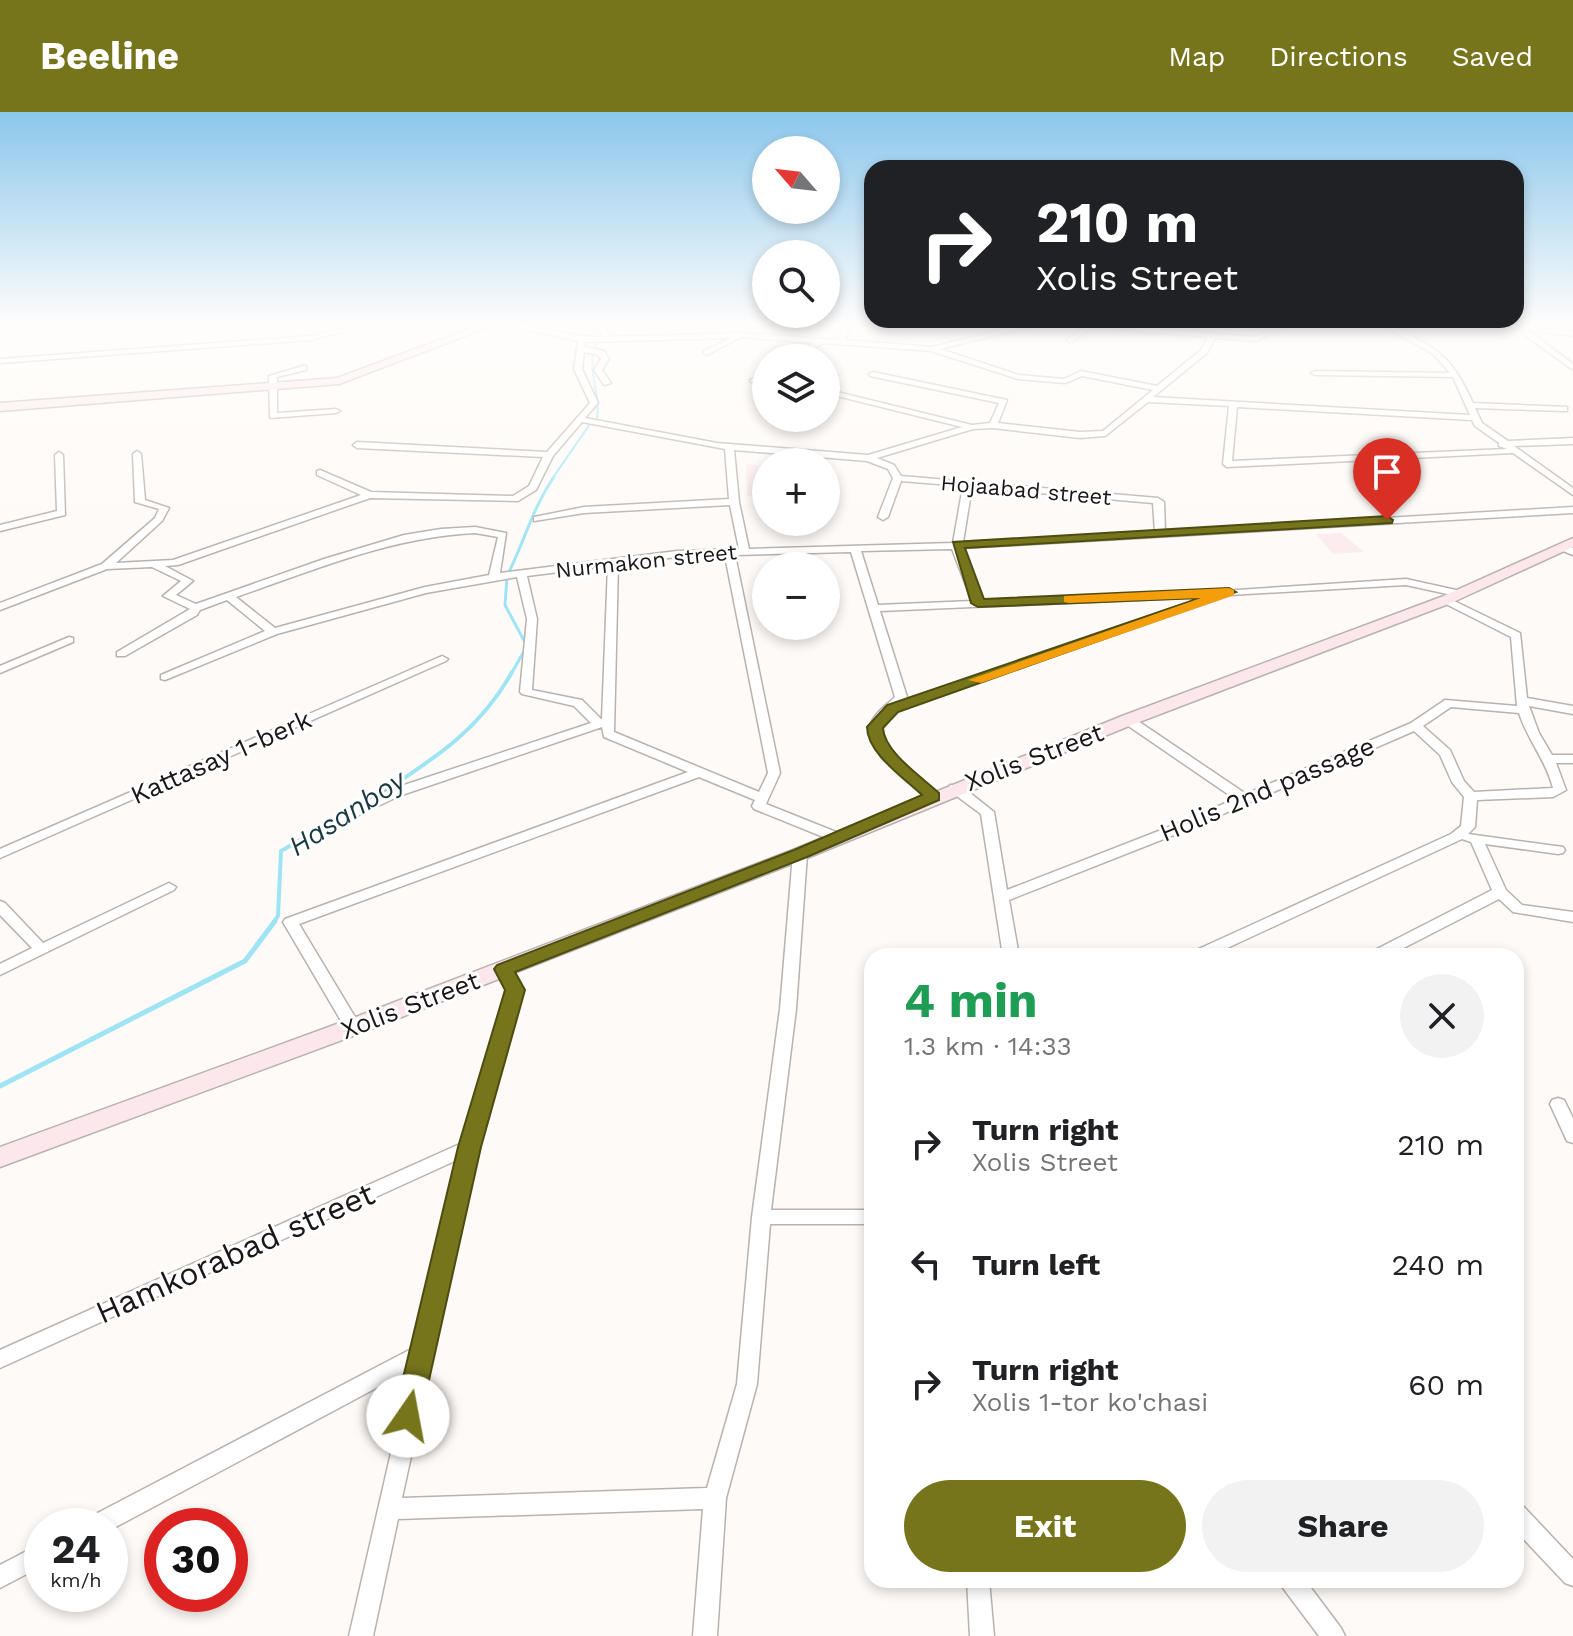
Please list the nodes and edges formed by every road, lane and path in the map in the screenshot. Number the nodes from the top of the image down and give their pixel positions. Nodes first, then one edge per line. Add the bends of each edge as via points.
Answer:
1 (163, 395) edge
2 (274, 395) edge
3 (591, 395) edge
4 (843, 395) edge
5 (972, 395) edge
6 (1149, 395) edge
7 (1464, 395) edge
8 (1144, 399) junction
9 (1468, 405) junction
10 (1233, 406) junction
11 (0, 407) edge
12 (1564, 409) dead end
13 (336, 411) dead end
14 (1473, 418) junction
15 (583, 420) junction
16 (993, 425) junction
17 (972, 427) junction
18 (1573, 441) edge
19 (1502, 444) junction
20 (357, 445) dead end
21 (729, 447) junction
22 (1511, 451) junction
23 (137, 454) dead end
24 (59, 455) dead end
25 (549, 455) junction
26 (868, 458) junction
27 (320, 473) dead end
28 (898, 478) junction
29 (968, 485) junction
30 (1573, 492) edge
31 (369, 495) junction
32 (734, 502) junction
33 (1573, 510) edge
34 (883, 517) dead end
35 (537, 519) dead end
36 (0, 528) edge
37 (1160, 534) junction
38 (957, 545) junction
39 (855, 547) junction
40 (1569, 547) edge
41 (744, 550) junction
42 (729, 552) junction
43 (613, 562) junction
44 (106, 566) junction
45 (156, 566) junction
46 (521, 574) junction
47 (494, 577) junction
48 (1229, 592) junction
49 (0, 595) edge
50 (228, 596) junction
51 (1453, 597) junction
52 (15, 601) junction
53 (978, 603) junction
54 (0, 607) edge
55 (196, 608) junction
56 (875, 608) junction
57 (273, 632) junction
58 (69, 640) dead end
59 (121, 654) dead end
60 (442, 659) dead end
61 (0, 670) edge
62 (165, 677) dead end
63 (1522, 705) junction
64 (893, 708) junction
65 (1573, 710) edge
66 (1128, 720) junction
67 (604, 722) junction
68 (1415, 726) junction
69 (1546, 759) junction
70 (1573, 759) edge
71 (700, 772) junction
72 (955, 788) junction
73 (1471, 796) junction
74 (933, 797) junction
75 (762, 798) junction
76 (1244, 799) junction
77 (342, 818) dead end
78 (836, 837) junction
79 (1456, 837) junction
80 (1476, 839) junction
81 (1558, 850) dead end
82 (0, 854) edge
83 (800, 854) junction
84 (169, 887) dead end
85 (1500, 892) junction
86 (1002, 897) junction
87 (0, 906) edge
88 (1573, 917) edge
89 (1010, 948) edge
90 (1214, 948) edge
91 (1392, 948) edge
92 (42, 950) junction
93 (504, 969) junction
94 (0, 970) edge
95 (353, 1027) junction
96 (1558, 1104) dead end
97 (1573, 1136) edge
98 (469, 1147) junction
99 (0, 1157) edge
100 (761, 1217) junction
101 (864, 1217) edge
102 (421, 1354) junction
103 (0, 1359) edge
104 (715, 1498) junction
105 (128, 1509) edge
106 (389, 1509) junction
107 (1524, 1523) edge
108 (24, 1564) edge
109 (1573, 1575) edge
110 (0, 1577) edge
111 (979, 1588) edge
112 (1297, 1588) edge
113 (361, 1636) edge
114 (705, 1636) edge
115 (982, 1636) edge
116 (1333, 1636) edge

1 - 11 street
2 - 13 street via 273,416
3 - 15 street
4 - 17 street
5 - 16 street via 1004,402
6 - 8 street, Hojaabad street
7 - 9 street
8 - 10 street
8 - 16 street, Hojaabad street via 1105,433
9 - 12 street
9 - 14 street
10 - 14 street
10 - 22 street via 1227,464
14 - 19 street
15 - 21 street, Hojaabad street
15 - 25 street
16 - 17 street, Hojaabad street
17 - 26 street, Hojaabad street
18 - 19 street
19 - 22 street
20 - 25 street
21 - 26 street, Hojaabad street via 829,459
21 - 32 street
22 - 30 street
23 - 44 street via 140,502 164,508 159,519
24 - 36 street via 62,513
25 - 31 street via 533,488 515,499
26 - 28 street, Hojaabad street via 891,467
27 - 31 street
28 - 29 street, Hojaabad street
28 - 34 street
29 - 37 street, Hojaabad street via 1155,500
29 - 38 street
31 - 45 street
32 - 35 street via 584,510
32 - 41 street
33 - 37 street, Nurmakon street
37 - 38 street, Nurmakon street
38 - 39 street, Nurmakon street
38 - 53 street
39 - 41 street, Nurmakon street
39 - 56 street
40 - 51 street, Xolis Street
41 - 42 street, Nurmakon street
42 - 43 street, Nurmakon street
42 - 75 street via 774,773
43 - 46 street, Nurmakon street
43 - 67 street
44 - 45 street
44 - 52 street
45 - 55 street via 186,579 168,596
46 - 47 street, Nurmakon street
46 - 67 street via 532,619 526,692 578,703
47 - 50 street via 503,535 453,531 397,540
47 - 57 street, Nurmakon street via 360,606
48 - 51 street via 1406,582
48 - 53 street
48 - 64 street
49 - 52 street
50 - 55 street
50 - 57 street
51 - 63 street via 1515,633
51 - 66 street, Xolis Street
52 - 54 street
53 - 56 street
55 - 59 street
56 - 64 street via 901,697
57 - 62 street, Nurmakon street
58 - 61 street
60 - 82 street, Kattasay 1-berk
63 - 65 street, Holis 2nd passage
63 - 68 street, Holis 2nd passage via 1449,703
63 - 69 street
64 - 74 street via 875,727 875,735
66 - 72 street, Xolis Street
66 - 76 street
67 - 71 street via 608,734
67 - 77 street via 394,793
68 - 73 street via 1446,753 1458,782
68 - 76 street, Holis 2nd passage
69 - 70 street
69 - 73 street via 1556,766 1557,792
71 - 75 street
71 - 95 street via 293,920 289,925
72 - 74 street, Xolis Street
72 - 86 street via 987,812
73 - 79 street via 1468,827
74 - 78 street, Xolis Street
75 - 78 street via 759,806
76 - 86 street, Holis 2nd passage
78 - 83 street, Xolis Street
79 - 80 street
79 - 90 street
80 - 81 street
80 - 85 street
83 - 93 street, Xolis Street
83 - 100 street via 788,1009
84 - 92 street
85 - 88 street via 1518,909
85 - 91 street
86 - 89 street
87 - 92 street
92 - 94 street
93 - 95 street, Xolis Street
93 - 98 street via 515,990
95 - 99 street, Xolis Street
96 - 97 street
98 - 102 street
98 - 103 street, Hamkorabad street
100 - 101 street
100 - 104 street via 747,1384
102 - 105 street
102 - 106 street
104 - 106 street
104 - 114 street
106 - 113 street
107 - 109 street
108 - 110 street
111 - 115 street
112 - 116 street

